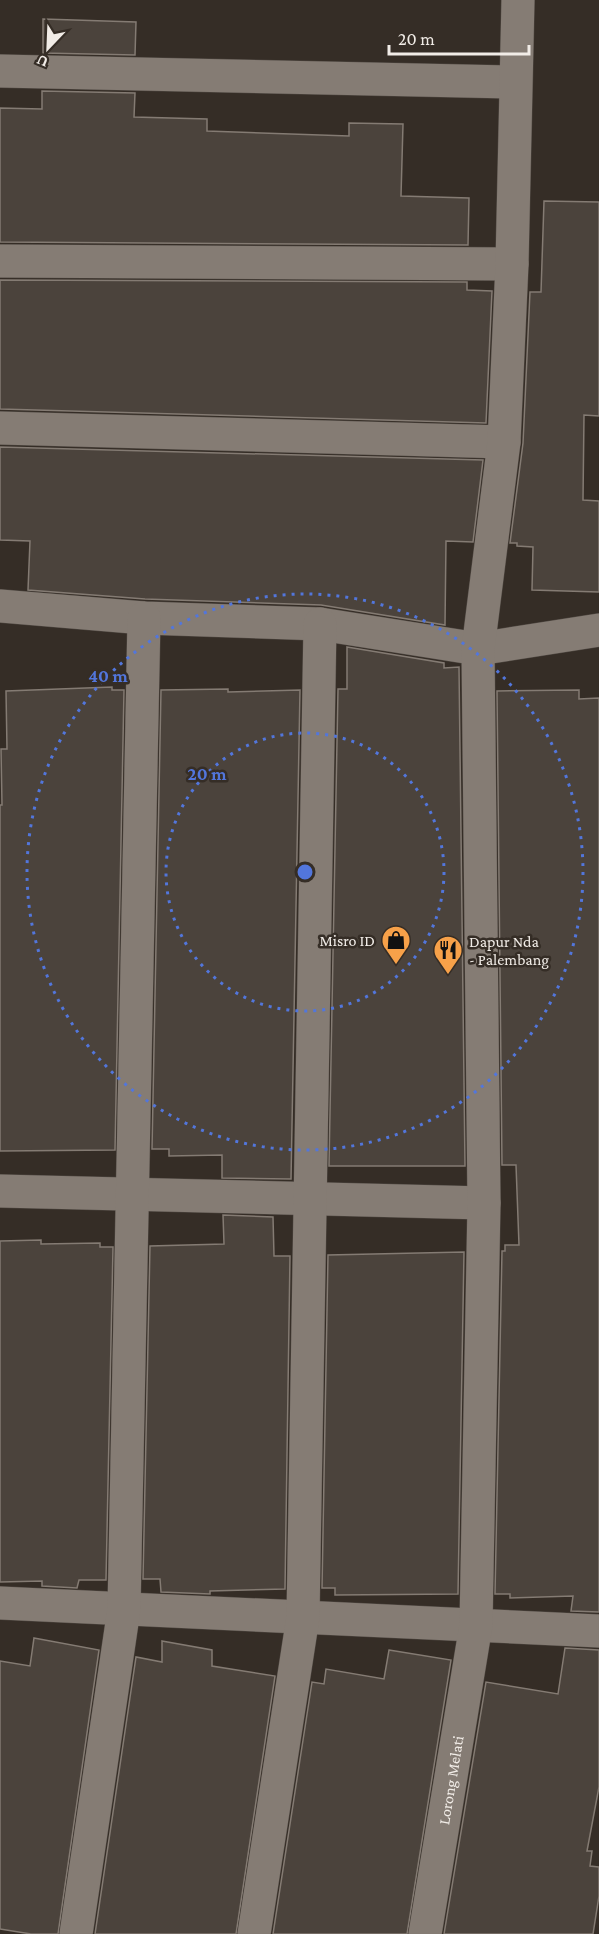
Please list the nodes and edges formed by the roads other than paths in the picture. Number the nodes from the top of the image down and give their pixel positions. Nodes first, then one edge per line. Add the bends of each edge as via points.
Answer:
1 (518, 0) edge
2 (0, 71) edge
3 (515, 82) junction
4 (0, 261) edge
5 (513, 264) junction
6 (0, 428) edge
7 (504, 442) junction
8 (0, 606) edge
9 (144, 618) junction
10 (320, 624) junction
11 (599, 630) edge
12 (478, 649) junction
13 (0, 1191) edge
14 (133, 1194) junction
15 (310, 1198) junction
16 (484, 1203) junction
17 (0, 1603) edge
18 (124, 1609) junction
19 (303, 1617) junction
20 (476, 1625) junction
21 (599, 1631) edge
22 (76, 1934) edge
23 (254, 1934) edge
24 (425, 1934) edge

1 - 3 street, Lorong Melati
2 - 3 street
3 - 5 street, Lorong Melati
4 - 5 street
5 - 7 street, Lorong Melati
6 - 7 street
7 - 12 street, Lorong Melati
8 - 9 street
9 - 10 street
9 - 14 street
10 - 12 street
10 - 15 street
11 - 12 street
12 - 16 street, Lorong Melati
13 - 14 street
14 - 15 street
14 - 18 street
15 - 16 street
15 - 19 street
16 - 20 street, Lorong Melati
17 - 18 street
18 - 19 street
18 - 22 street
19 - 20 street
19 - 23 street
20 - 21 street
20 - 24 street, Lorong Melati

